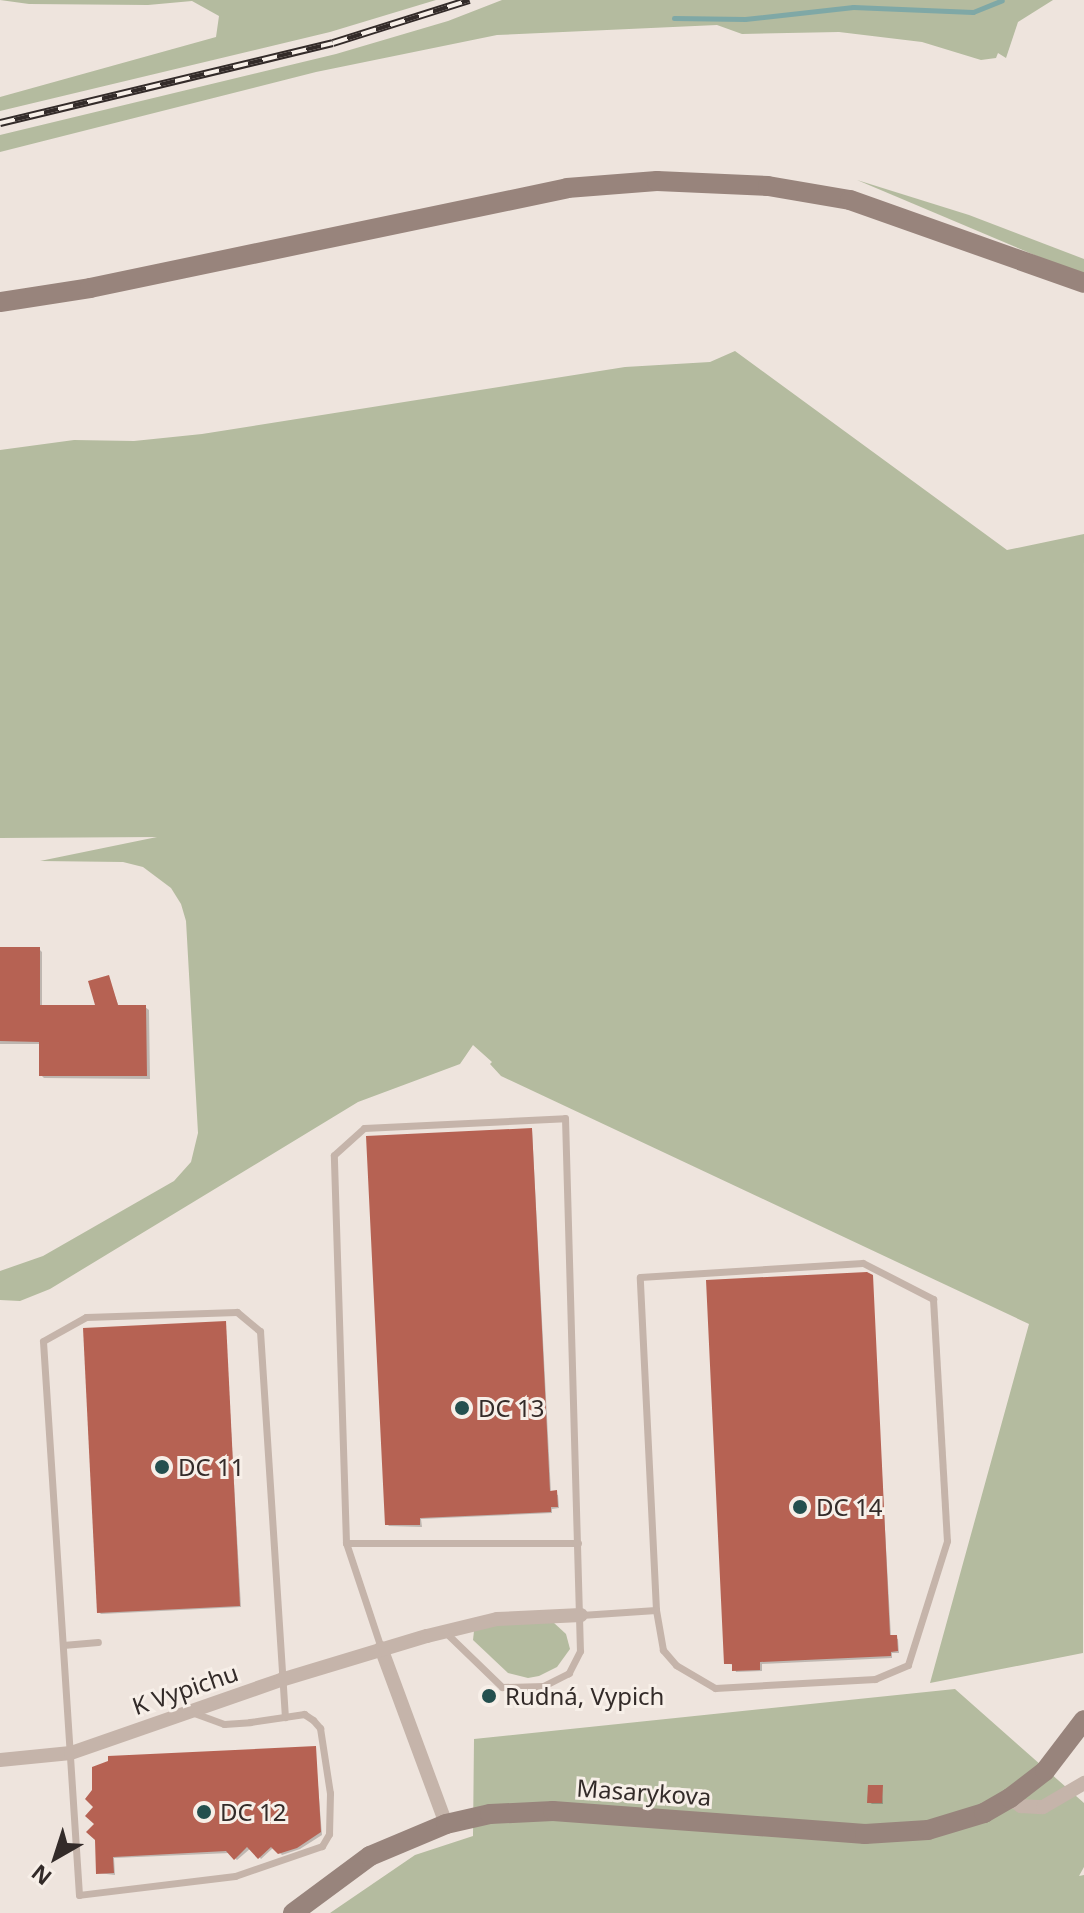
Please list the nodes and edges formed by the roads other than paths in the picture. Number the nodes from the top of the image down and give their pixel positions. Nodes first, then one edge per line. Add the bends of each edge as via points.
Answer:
1 (1084, 283) edge
2 (0, 302) edge
3 (346, 1543) junction
4 (578, 1543) junction
5 (656, 1610) junction
6 (581, 1615) junction
7 (445, 1632) junction
8 (98, 1642) dead end
9 (63, 1645) junction
10 (381, 1648) junction
11 (281, 1680) junction
12 (189, 1711) junction
13 (285, 1717) junction
14 (1084, 1720) edge
15 (71, 1753) junction
16 (0, 1760) edge
17 (1084, 1783) edge
18 (1010, 1798) junction
19 (446, 1824) junction
20 (293, 1913) edge

1 - 2 street via 850,200 768,186 657,181 567,188 90,288
3 - 4 lane
3 - 4 lane via 334,1155 364,1128 565,1118
3 - 10 lane
4 - 6 lane
5 - 5 lane via 640,1277 863,1263 933,1299 947,1541 908,1665 875,1679 715,1688 676,1665 663,1650
5 - 6 lane
6 - 7 street, K Vypichu via 497,1619
6 - 7 lane via 580,1651 569,1673 544,1686 502,1687
7 - 10 street, K Vypichu
8 - 9 lane
9 - 11 lane via 43,1341 86,1317 237,1312 260,1331
9 - 15 lane
10 - 11 street, K Vypichu
10 - 19 street
11 - 12 street, K Vypichu
11 - 13 lane
12 - 13 lane via 224,1724
12 - 15 street, K Vypichu
13 - 15 lane via 304,1714 320,1728 330,1793 329,1834 311,1853 235,1876 79,1895
14 - 18 street, Masarykova via 1045,1771
15 - 16 street, K Vypichu
17 - 18 street via 1043,1807 1021,1806
18 - 19 street, Masarykova via 958,1822 890,1834 553,1811 490,1814
19 - 20 street, Masarykova via 370,1856

